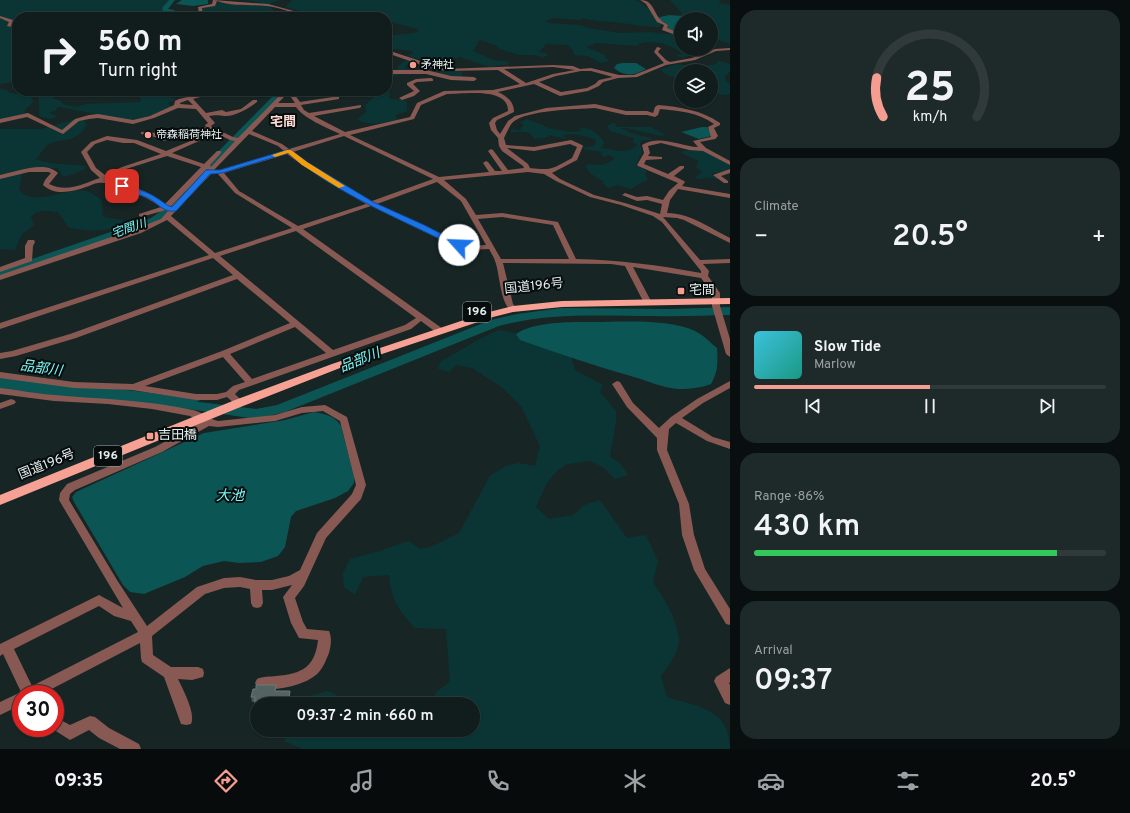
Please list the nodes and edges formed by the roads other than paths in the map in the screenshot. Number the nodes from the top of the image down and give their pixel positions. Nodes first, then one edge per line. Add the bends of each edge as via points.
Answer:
1 (216, 0) edge
2 (642, 0) edge
3 (201, 12) edge
4 (295, 12) edge
5 (0, 16) edge
6 (12, 26) edge
7 (674, 33) edge
8 (659, 48) dead end
9 (730, 49) edge
10 (718, 50) edge
11 (392, 53) edge
12 (700, 56) edge
13 (670, 63) junction
14 (537, 66) junction
15 (499, 68) junction
16 (470, 70) junction
17 (581, 70) junction
18 (392, 72) edge
19 (554, 75) junction
20 (620, 77) junction
21 (474, 79) junction
22 (431, 80) dead end
23 (535, 82) junction
24 (524, 84) junction
25 (424, 86) dead end
26 (415, 89) junction
27 (433, 92) dead end
28 (484, 92) junction
29 (493, 92) junction
30 (199, 96) edge
31 (275, 96) edge
32 (285, 96) edge
33 (295, 96) edge
34 (335, 96) edge
35 (413, 96) junction
36 (438, 96) junction
37 (190, 98) junction
38 (402, 98) dead end
39 (255, 101) dead end
40 (425, 101) junction
41 (564, 102) junction
42 (297, 104) junction
43 (273, 105) junction
44 (177, 106) junction
45 (359, 106) dead end
46 (198, 107) junction
47 (247, 108) junction
48 (261, 110) junction
49 (206, 115) junction
50 (308, 115) junction
51 (0, 121) edge
52 (127, 122) junction
53 (209, 128) junction
54 (188, 130) dead end
55 (248, 131) junction
56 (143, 133) junction
57 (194, 134) junction
58 (346, 134) junction
59 (501, 138) junction
60 (235, 139) junction
61 (143, 145) junction
62 (502, 146) junction
63 (704, 149) junction
64 (289, 151) junction
65 (491, 151) dead end
66 (165, 154) junction
67 (645, 158) junction
68 (660, 158) dead end
69 (486, 163) dead end
70 (730, 163) edge
71 (208, 168) junction
72 (528, 170) junction
73 (730, 171) edge
74 (220, 172) junction
75 (506, 172) junction
76 (546, 172) junction
77 (687, 172) dead end
78 (494, 174) junction
79 (670, 176) junction
80 (0, 177) edge
81 (105, 178) junction
82 (438, 179) junction
83 (98, 181) junction
84 (726, 182) dead end
85 (677, 187) junction
86 (625, 195) dead end
87 (730, 196) edge
88 (665, 203) junction
89 (371, 204) junction
90 (169, 208) junction
91 (141, 215) dead end
92 (660, 215) junction
93 (167, 216) junction
94 (474, 217) junction
95 (297, 228) junction
96 (730, 241) edge
97 (31, 242) dead end
98 (490, 247) junction
99 (214, 255) junction
100 (499, 261) junction
101 (573, 261) junction
102 (730, 261) edge
103 (32, 262) junction
104 (697, 262) junction
105 (628, 264) junction
106 (0, 270) edge
107 (237, 276) junction
108 (704, 276) junction
109 (0, 278) edge
110 (730, 296) edge
111 (717, 299) junction
112 (647, 300) junction
113 (730, 301) edge
114 (511, 306) junction
115 (422, 318) junction
116 (296, 324) junction
117 (0, 326) edge
118 (437, 328) junction
119 (729, 349) edge
120 (225, 353) junction
121 (331, 353) junction
122 (0, 356) edge
123 (0, 375) edge
124 (250, 382) junction
125 (617, 384) dead end
126 (730, 384) edge
127 (132, 387) junction
128 (0, 391) edge
129 (234, 400) junction
130 (11, 402) dead end
131 (0, 406) edge
132 (209, 417) junction
133 (674, 419) junction
134 (662, 437) junction
135 (730, 446) edge
136 (0, 500) edge
137 (308, 566) junction
138 (256, 586) junction
139 (257, 603) dead end
140 (135, 617) junction
141 (730, 620) edge
142 (146, 634) junction
143 (3, 649) edge
144 (168, 673) junction
145 (198, 673) dead end
146 (730, 674) edge
147 (262, 683) edge
148 (23, 685) edge
149 (48, 685) edge
150 (730, 699) edge
151 (12, 703) edge
152 (0, 709) edge
153 (186, 719) dead end
154 (64, 730) edge
155 (134, 749) edge

1 - 3 street via 214,5 200,7
1 - 4 street via 226,3 268,5
2 - 7 street via 648,3 659,21 666,25 664,29
5 - 6 street via 11,21 9,25
8 - 13 street via 656,52 664,61
9 - 10 street
11 - 16 street via 436,68
12 - 13 street
13 - 20 street via 640,76
14 - 15 street
14 - 17 street via 563,66
14 - 19 street
15 - 16 street
15 - 24 street
16 - 21 street
17 - 19 street
17 - 20 street via 591,69
18 - 21 street via 426,72 452,78
19 - 23 street
20 - 41 street via 601,81
21 - 28 street
22 - 26 street via 416,80 409,84
23 - 24 street
23 - 41 street
24 - 29 street
25 - 26 street
26 - 35 street via 417,91
27 - 36 street
28 - 29 street
28 - 36 street via 451,92
29 - 59 street via 503,97 512,108 512,112 492,123
30 - 37 street
31 - 48 street
32 - 43 street
33 - 42 street
34 - 42 street via 337,98
35 - 38 street
35 - 40 street
36 - 40 street
37 - 44 street via 176,102
37 - 46 street
39 - 47 street
40 - 58 street via 419,104 412,118
41 - 59 street via 546,110 517,117 510,122
41 - 63 street via 655,115 658,107 691,110 718,124 710,129 715,136 713,138 696,141
42 - 43 street
42 - 50 street via 302,112
43 - 48 street
44 - 46 street
44 - 52 street via 152,117
45 - 50 street
46 - 49 street
47 - 48 street
47 - 49 street via 225,114 222,112
48 - 55 street
48 - 60 street
49 - 53 street via 212,123 208,125
50 - 58 street
51 - 52 street via 22,115 31,116 62,132 77,120 89,117 98,116
52 - 56 street
53 - 57 street
53 - 60 street
54 - 57 street
55 - 60 street
55 - 64 street
56 - 57 street via 157,135 163,139 179,134
56 - 61 street via 136,138 144,143
57 - 66 street via 197,140
58 - 64 street
58 - 82 street
59 - 62 street
60 - 71 street
61 - 66 street
61 - 81 street via 135,141 107,138 93,143 84,152 93,170
62 - 72 street via 508,154 526,165
62 - 76 street via 534,149 571,142 580,146 575,159
63 - 67 street via 655,142 645,145
63 - 70 street
64 - 74 street
64 - 89 street via 304,164
65 - 75 street
66 - 71 street
66 - 81 street via 124,168
67 - 68 street
67 - 79 street via 640,165
69 - 78 street
71 - 74 street
71 - 90 street
72 - 75 street
72 - 76 street
73 - 84 street via 716,175
74 - 95 street via 237,192
75 - 78 street
76 - 92 street via 592,196
77 - 79 street via 680,168
78 - 82 street
79 - 85 street via 682,182
80 - 83 street via 30,170 52,171 55,173 47,181 46,186 65,191
81 - 83 street
82 - 89 street
82 - 94 street via 464,200
83 - 90 street via 138,191
85 - 87 street
85 - 88 street
86 - 88 street
88 - 92 street
89 - 95 street
89 - 98 street via 459,245 470,248
90 - 91 street
90 - 93 street
92 - 96 street via 685,218 699,223
92 - 104 street
93 - 99 street
93 - 103 street via 138,231
94 - 98 street
94 - 101 street via 502,215 556,223
95 - 99 street
95 - 115 street
97 - 103 street via 29,246
98 - 100 street
99 - 107 street
99 - 117 street
100 - 101 street
100 - 114 street
101 - 105 street
102 - 104 street
103 - 106 street
103 - 109 street
104 - 108 street via 705,272
105 - 108 street
105 - 112 street
107 - 116 street
107 - 122 street via 73,336
108 - 111 street via 716,292
110 - 111 highway, 国道196号 / 196
111 - 112 highway, 国道196号 / 196
111 - 113 highway, 国道196号 / 196
111 - 119 street via 716,306
112 - 114 highway, 国道196号 / 196
114 - 118 highway, 国道196号 / 196
115 - 118 street
115 - 121 street via 408,327
116 - 120 street
116 - 121 street
118 - 129 highway, 国道196号 / 196 via 336,366
120 - 124 street
120 - 127 street
121 - 124 street
123 - 127 street via 74,385
124 - 129 street via 236,388
125 - 134 street via 630,405
126 - 133 street
127 - 129 street
128 - 132 street via 145,405
129 - 132 highway, 国道196号 / 196
130 - 131 street
132 - 136 highway, 国道196号 / 196
132 - 137 street via 218,424 275,418 302,410 326,408 344,419 361,485 357,496 321,536
132 - 140 street via 195,431 70,487 65,493 64,500
133 - 134 street via 664,428
133 - 135 street via 710,439
134 - 141 street via 662,450 684,504 688,535 700,570
137 - 138 street via 292,580
137 - 147 street via 300,583 289,597 303,634 325,635 324,649 314,669 306,676 286,682
138 - 139 street
138 - 142 street via 240,582 224,583 201,590
140 - 142 street
140 - 143 street via 118,612 98,600
142 - 144 street via 146,658
142 - 149 street
143 - 148 street
144 - 145 street
144 - 153 street
146 - 150 street via 721,681
151 - 152 street
154 - 155 street via 70,734 90,722 104,733

